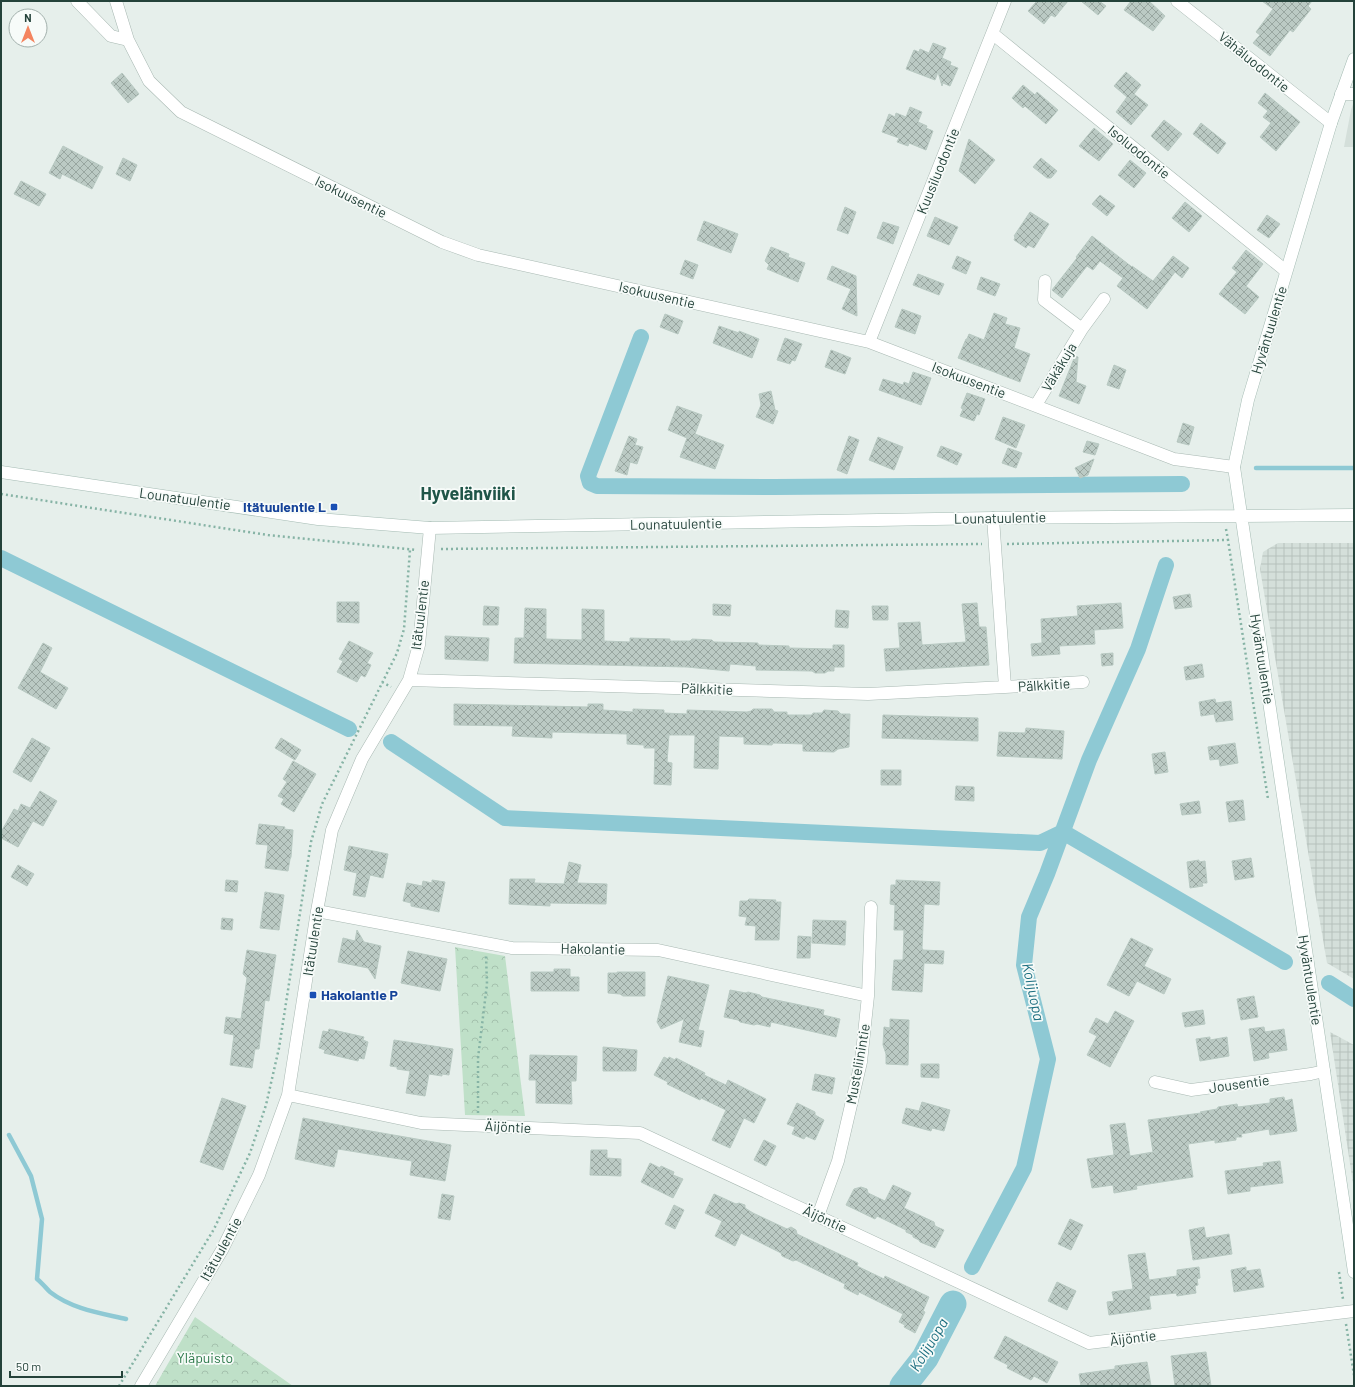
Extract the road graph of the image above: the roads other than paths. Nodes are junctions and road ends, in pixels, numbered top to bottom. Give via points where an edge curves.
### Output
1 (77, 1) edge
2 (116, 1) edge
3 (1005, 1) edge
4 (1177, 1) edge
5 (993, 34) junction
6 (128, 40) junction
7 (1354, 59) edge
8 (1341, 94) junction
9 (1354, 94) edge
10 (1331, 123) junction
11 (1286, 271) junction
12 (1045, 281) dead end
13 (1104, 298) dead end
14 (1082, 330) junction
15 (869, 342) junction
16 (1036, 405) junction
17 (1234, 467) junction
18 (1, 472) edge
19 (1354, 515) edge
20 (1240, 516) junction
21 (993, 518) junction
22 (430, 528) junction
23 (408, 680) junction
24 (1083, 682) dead end
25 (1005, 688) junction
26 (871, 907) dead end
27 (317, 911) junction
28 (868, 996) junction
29 (1324, 1071) junction
30 (1155, 1082) dead end
31 (288, 1095) junction
32 (818, 1216) junction
33 (1354, 1272) edge
34 (1349, 1311) edge
35 (141, 1386) edge

1 - 6 street via 111,36
2 - 6 street, Isokuusentie
3 - 5 street, Kuusiluodontie
4 - 10 street, Vähäluodontie
5 - 11 street, Isoluodontie
5 - 15 street, Kuusiluodontie
6 - 15 street, Isokuusentie via 149,81 181,112 442,242 478,255
7 - 8 street, Hyväntuulentie
8 - 9 street
8 - 10 street, Hyväntuulentie
10 - 11 street, Hyväntuulentie
11 - 17 street, Hyväntuulentie via 1248,400
12 - 14 street, Väkäkuja via 1044,300
13 - 14 street, Väkäkuja
14 - 16 street, Väkäkuja
15 - 16 street, Isokuusentie
16 - 17 street, Isokuusentie via 1174,459
17 - 20 street, Hyväntuulentie
18 - 22 street, Lounatuulentie via 318,519
19 - 20 street, Lounatuulentie
20 - 21 street, Lounatuulentie
20 - 29 street, Hyväntuulentie
21 - 22 street, Lounatuulentie
21 - 25 street, Pälkkitie
22 - 23 street, Itätuulentie via 419,645
23 - 25 street, Pälkkitie via 868,694
23 - 27 street, Itätuulentie via 362,758 332,830
24 - 25 street, Pälkkitie
26 - 28 street, Musteliinintie
27 - 28 street, Hakolantie via 512,948 658,950
27 - 31 street, Itätuulentie
28 - 32 street, Musteliinintie via 861,1062 838,1161
29 - 30 street, Jousentie via 1191,1090
29 - 33 street, Hyväntuulentie
31 - 32 street, Äijöntie via 421,1123 640,1133
31 - 35 street, Itätuulentie via 259,1175 222,1250
32 - 34 street, Äijöntie via 1089,1343

